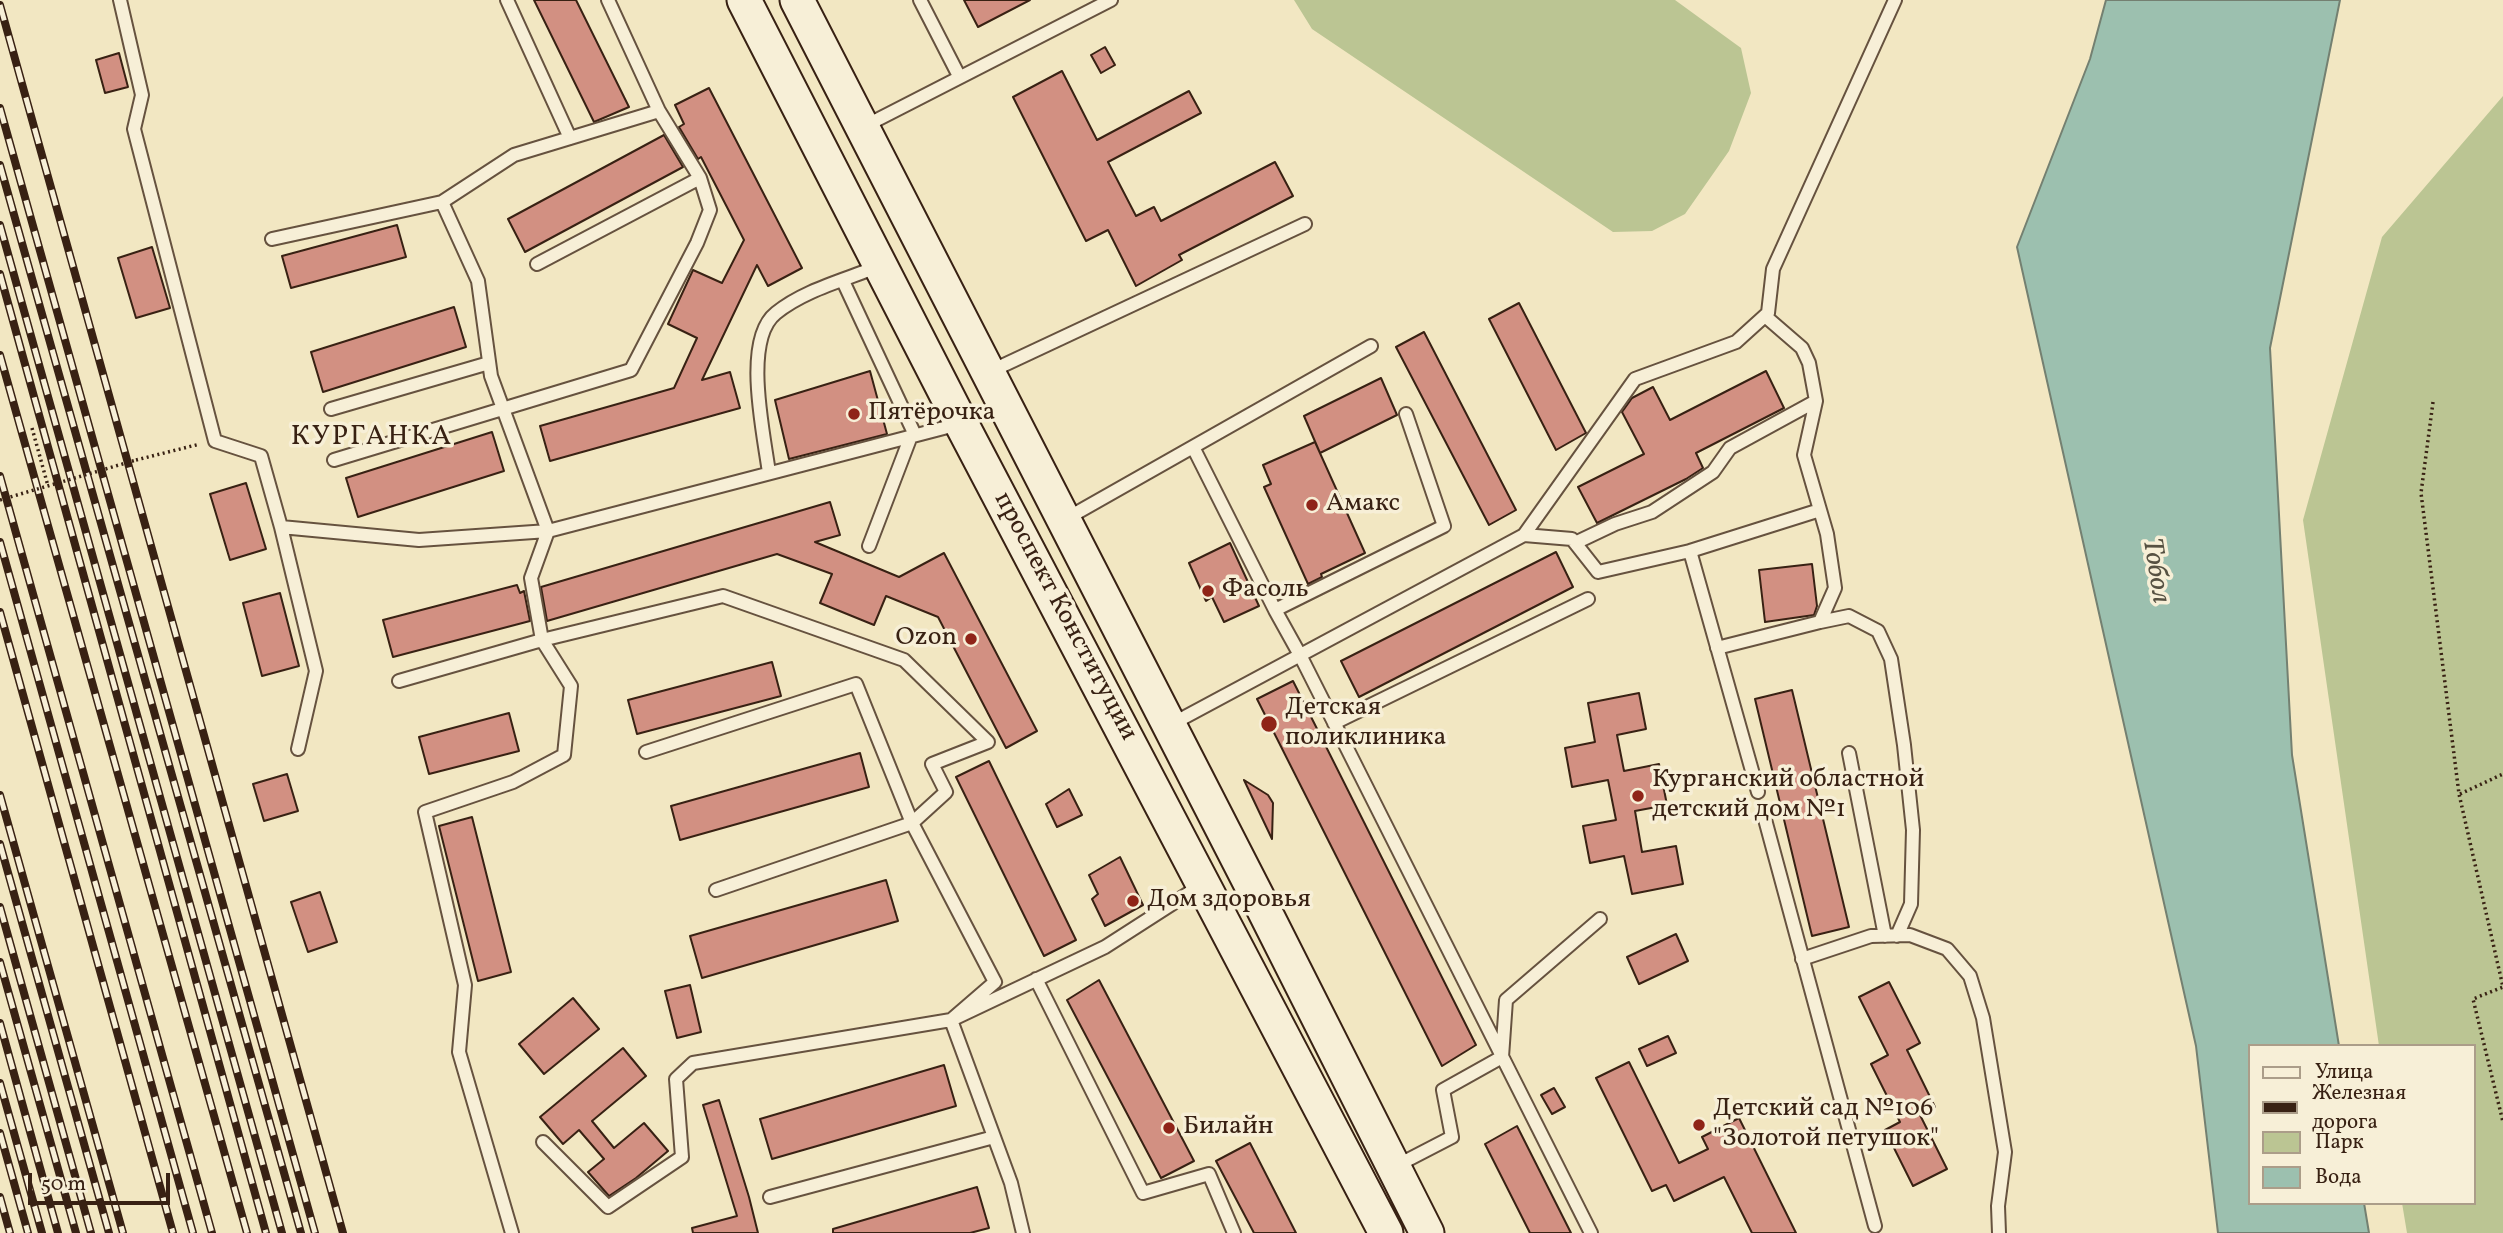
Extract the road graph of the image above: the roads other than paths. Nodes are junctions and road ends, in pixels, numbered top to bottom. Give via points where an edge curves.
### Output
1 (120, 0) edge
2 (507, 0) edge
3 (608, 0) edge
4 (744, 0) edge
5 (797, 0) edge
6 (920, 0) edge
7 (1111, 0) edge
8 (1895, 0) edge
9 (959, 76) junction
10 (659, 111) junction
11 (861, 128) junction
12 (570, 138) junction
13 (700, 178) junction
14 (442, 202) junction
15 (1305, 223) dead end
16 (272, 239) dead end
17 (537, 264) dead end
18 (880, 265) junction
19 (843, 281) junction
20 (1765, 316) junction
21 (1371, 346) dead end
22 (489, 363) junction
23 (989, 372) junction
24 (1816, 401) junction
25 (1003, 402) junction
26 (502, 408) junction
27 (331, 409) dead end
28 (1406, 414) dead end
29 (961, 424) junction
30 (913, 436) junction
31 (1193, 447) junction
32 (334, 460) dead end
33 (769, 473) junction
34 (1820, 510) junction
35 (1064, 520) junction
36 (281, 527) junction
37 (548, 531) junction
38 (1524, 536) junction
39 (1576, 543) junction
40 (869, 546) dead end
41 (1690, 551) junction
42 (1588, 599) dead end
43 (1275, 610) junction
44 (1821, 622) junction
45 (542, 640) junction
46 (1717, 648) junction
47 (1300, 655) junction
48 (398, 681) dead end
49 (1151, 691) junction
50 (1114, 711) junction
51 (1334, 723) junction
52 (1168, 725) junction
53 (298, 749) dead end
54 (646, 752) dead end
55 (1849, 753) dead end
56 (1758, 792) dead end
57 (1763, 812) dead end
58 (912, 822) junction
59 (1203, 883) junction
60 (716, 890) dead end
61 (1600, 919) dead end
62 (1891, 936) junction
63 (1802, 959) junction
64 (1036, 979) junction
65 (951, 1020) junction
66 (1502, 1057) junction
67 (995, 1137) junction
68 (543, 1142) dead end
69 (1393, 1168) junction
70 (1360, 1185) junction
71 (770, 1197) dead end
72 (1875, 1226) dead end
73 (512, 1233) edge
74 (1023, 1233) edge
75 (1234, 1233) edge
76 (1385, 1233) edge
77 (1427, 1233) edge
78 (1591, 1233) edge
79 (1999, 1233) edge

1 - 36 lane via 142,95 134,129 215,440 261,456
2 - 12 lane
3 - 10 lane
4 - 18 main road, проспект Конституции
5 - 11 main road, проспект Конституции
6 - 9 lane
7 - 9 lane
8 - 20 lane via 1773,269
9 - 11 lane
10 - 12 lane
10 - 13 lane
11 - 23 main road, проспект Конституции
12 - 14 lane via 514,155
13 - 17 lane
13 - 26 lane via 710,210 631,370
14 - 16 lane
14 - 22 lane via 478,281
15 - 23 lane
18 - 19 lane
18 - 29 main road, проспект Конституции
19 - 30 lane
19 - 33 lane via 774,314 759,337 757,377
20 - 24 lane via 1802,348 1810,363
20 - 38 lane via 1736,342 1635,379
21 - 31 lane
22 - 26 lane
22 - 27 lane
23 - 25 main road, проспект Конституции
24 - 34 lane via 1804,455
24 - 39 lane via 1730,448 1713,472 1653,512
25 - 29 main road
25 - 35 main road, проспект Конституции
26 - 32 lane
26 - 37 lane
28 - 43 lane via 1444,526
29 - 30 lane
29 - 50 main road, проспект Конституции
30 - 33 lane
30 - 40 lane
31 - 35 lane
31 - 43 lane
33 - 37 lane
34 - 41 lane
34 - 44 lane via 1835,588
35 - 49 main road, проспект Конституции
36 - 37 lane via 419,540
36 - 53 lane via 316,671
37 - 45 lane via 531,578
38 - 39 lane
38 - 47 lane
39 - 41 lane via 1598,572
41 - 46 lane
42 - 51 lane
43 - 47 lane
44 - 46 lane
44 - 62 lane via 1849,616 1878,631 1891,659 1913,830 1911,904
45 - 48 lane
45 - 58 lane via 723,596 904,660 988,742 932,764 946,792
45 - 73 lane via 571,686 564,755 513,782 425,812 466,985 459,1052
46 - 56 lane
47 - 51 lane
47 - 52 lane
49 - 50 main road
49 - 52 main road, проспект Конституции
50 - 59 main road, проспект Конституции
51 - 66 lane
52 - 69 main road, проспект Конституции
54 - 58 lane via 856,684
55 - 62 lane
57 - 63 lane
58 - 60 lane
58 - 65 lane via 995,982
59 - 64 lane via 1105,947
59 - 70 main road, проспект Конституции
61 - 66 lane via 1506,1000
62 - 63 lane via 1871,936
62 - 79 lane via 1910,935 1947,949 1970,976 1983,1018 2005,1152
63 - 72 lane
64 - 65 lane
64 - 75 lane via 1143,1193 1209,1174
65 - 67 lane
65 - 68 lane via 693,1063 676,1079 682,1157 608,1207
66 - 69 lane via 1443,1090 1452,1137
66 - 78 lane
67 - 71 lane
67 - 74 lane via 1012,1182
69 - 70 main road
69 - 77 main road, проспект Конституции
70 - 76 main road, проспект Конституции

